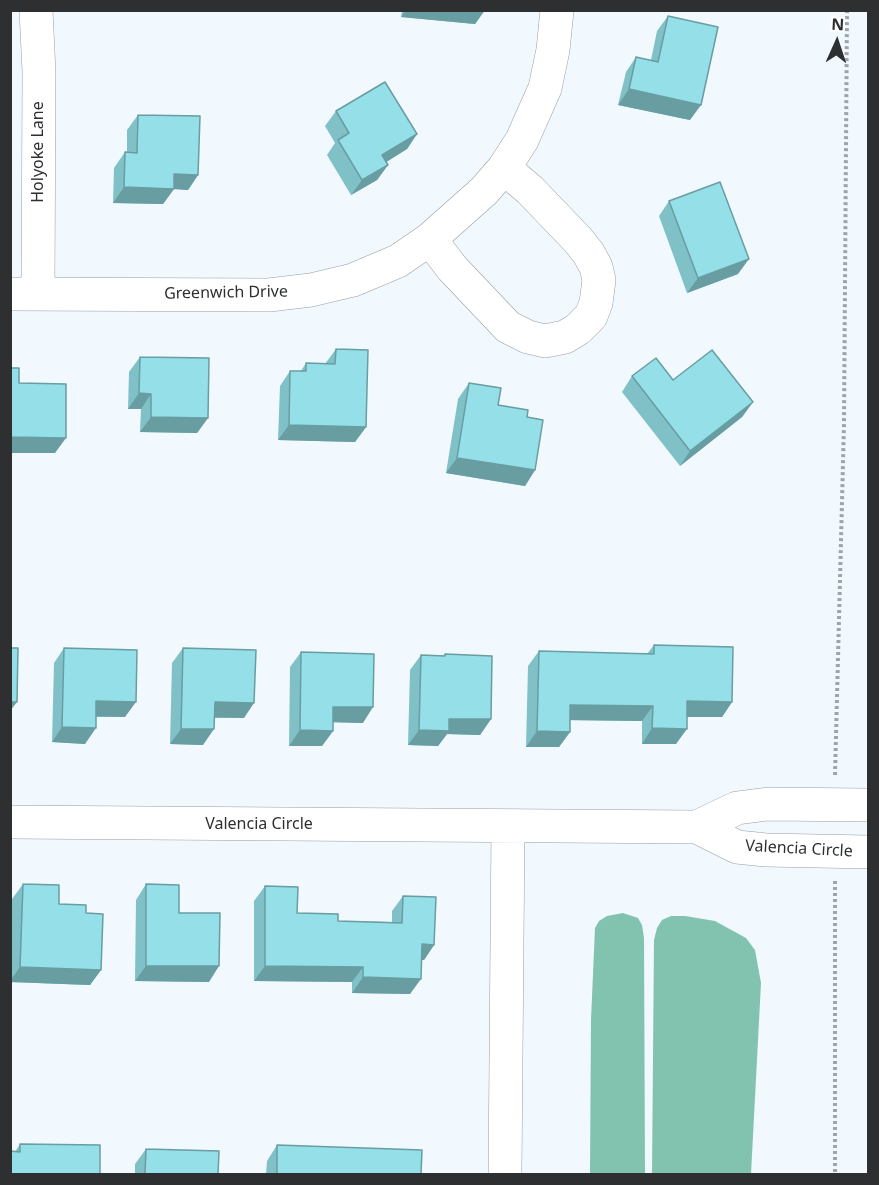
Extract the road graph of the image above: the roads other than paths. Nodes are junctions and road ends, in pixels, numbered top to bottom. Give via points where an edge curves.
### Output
1 (36, 10) edge
2 (557, 10) edge
3 (504, 168) junction
4 (430, 239) junction
5 (24, 294) edge
6 (868, 806) edge
7 (10, 822) edge
8 (508, 826) junction
9 (697, 827) junction
10 (868, 852) edge
11 (505, 1174) edge

1 - 5 street, Holyoke Lane via 39,72
2 - 3 street, Greenwich Drive via 545,88 522,140
3 - 4 street, Greenwich Drive
3 - 4 street via 578,240 596,267 596,303 591,316 578,329 565,337 545,341 508,327
4 - 5 street, Greenwich Drive via 398,261 353,280 311,290 269,295
6 - 9 street, Valencia Circle via 768,804 737,808
7 - 8 street, Valencia Circle
8 - 9 street, Valencia Circle
8 - 11 street
9 - 10 street, Valencia Circle via 737,847

